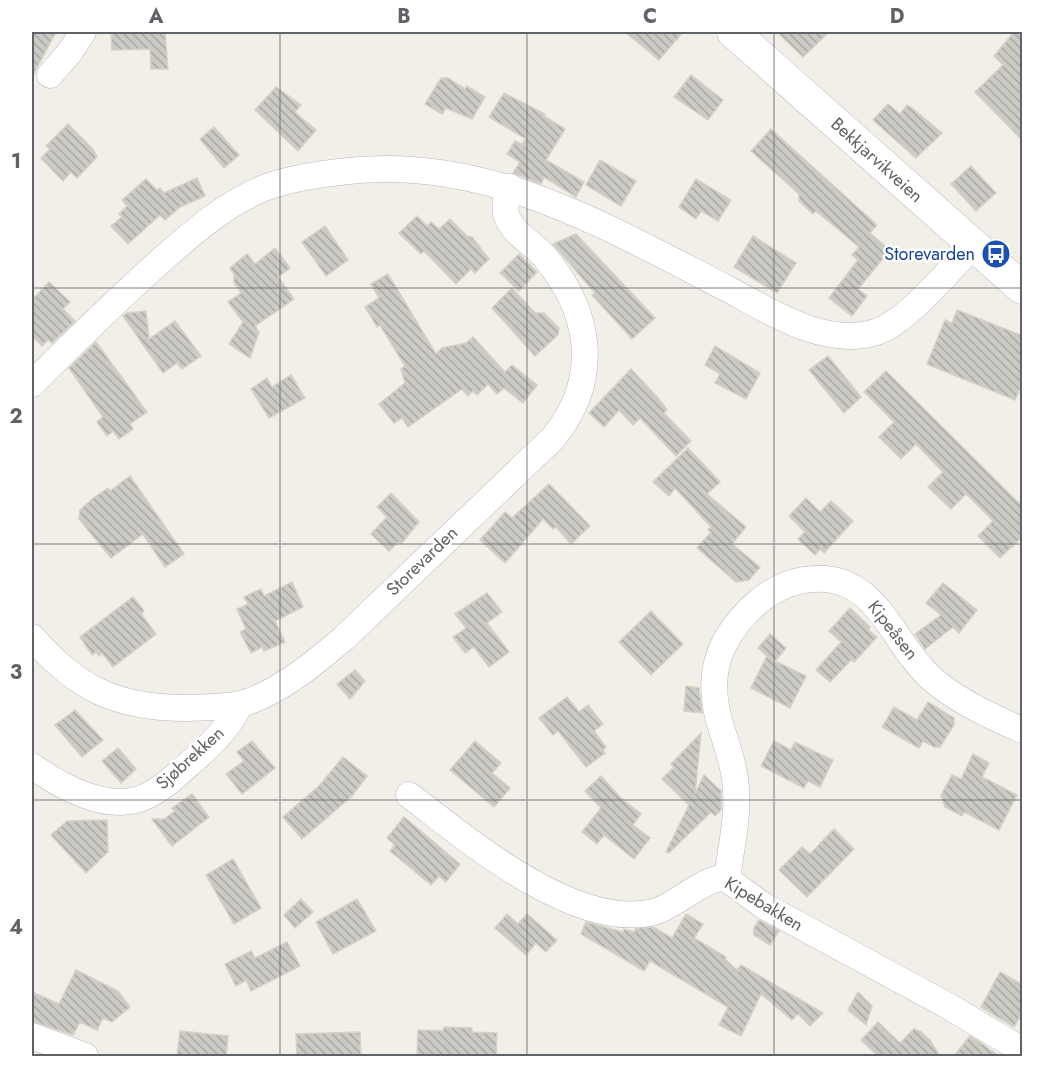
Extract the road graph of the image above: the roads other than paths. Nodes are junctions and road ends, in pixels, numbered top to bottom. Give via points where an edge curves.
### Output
1 (83, 32) edge
2 (733, 32) edge
3 (50, 75) dead end
4 (510, 187) junction
5 (973, 246) junction
6 (1023, 288) edge
7 (32, 384) edge
8 (32, 637) edge
9 (240, 704) junction
10 (1023, 730) edge
11 (32, 766) edge
12 (409, 795) dead end
13 (727, 879) junction
14 (32, 1036) edge
15 (1023, 1050) edge
16 (85, 1056) edge

1 - 3 street
2 - 5 street, Bekkjarvikveien
4 - 5 street via 593,222 785,319 831,334 867,335 891,325
4 - 7 street via 447,172 388,167 320,174 264,189 231,206 189,237
4 - 9 street, Storevarden via 506,199 509,220 558,273 579,313 585,363 572,411 553,438 344,638 285,682
5 - 6 street, Bekkjarvikveien
8 - 9 street, Storevarden via 72,677 116,700 173,708
9 - 11 street, Sjøbrekken via 226,727 202,753 143,798 127,802 107,800 57,782
10 - 13 street, Kipeåsen via 962,701 930,677 880,609 853,588 821,578 786,585 766,596 743,617 726,639 716,670 718,725 731,760 737,796
12 - 13 street, Kipebakken via 492,859 543,889 581,904 611,911 652,912 677,903 710,881
13 - 15 street, Kipebakken via 764,906
14 - 16 street

